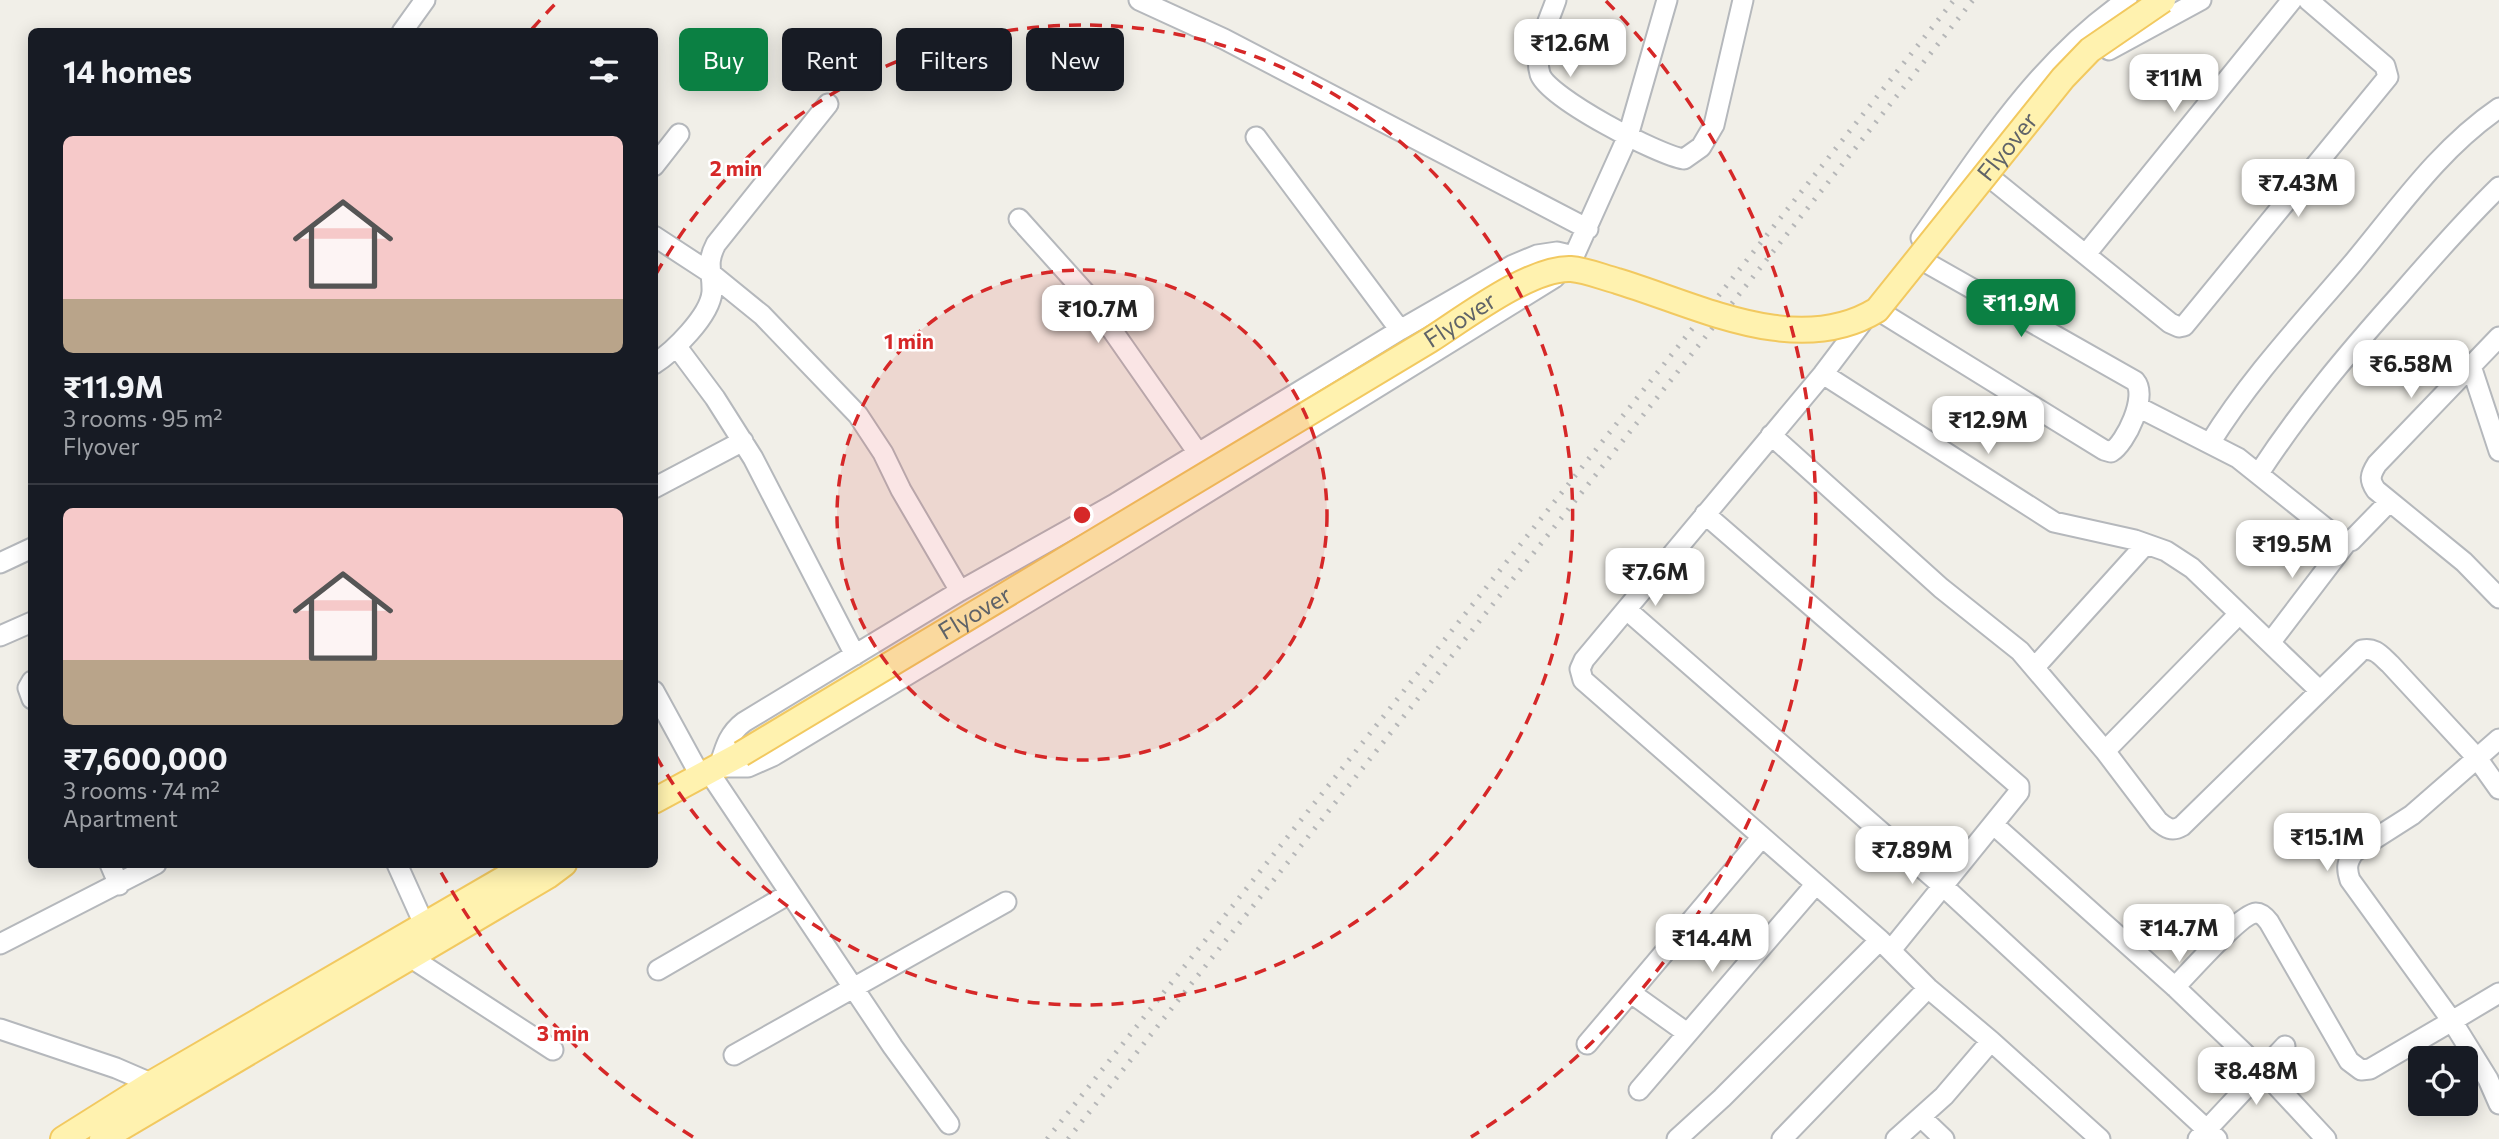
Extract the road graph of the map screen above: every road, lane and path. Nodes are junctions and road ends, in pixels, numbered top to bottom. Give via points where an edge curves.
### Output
1 (425, 0) edge
2 (1139, 0) edge
3 (1556, 0) edge
4 (1667, 0) edge
5 (1743, 0) edge
6 (2127, 0) edge
7 (2163, 0) edge
8 (2201, 0) edge
9 (2292, 0) edge
10 (2308, 0) edge
11 (1174, 7) edge
12 (405, 28) edge
13 (828, 104) dead end
14 (2499, 108) edge
15 (679, 134) dead end
16 (1628, 136) junction
17 (1256, 137) dead end
18 (658, 161) edge
19 (1992, 179) junction
20 (2499, 187) edge
21 (1019, 219) dead end
22 (1588, 229) junction
23 (658, 239) edge
24 (2086, 254) junction
25 (1574, 256) junction
26 (1927, 263) junction
27 (709, 272) junction
28 (1884, 314) junction
29 (1399, 330) junction
30 (2499, 337) edge
31 (1851, 340) junction
32 (677, 347) junction
33 (658, 361) edge
34 (2471, 366) junction
35 (1823, 374) junction
36 (2138, 407) junction
37 (1771, 435) junction
38 (743, 440) junction
39 (2210, 443) junction
40 (2499, 451) edge
41 (1198, 453) junction
42 (2259, 473) junction
43 (658, 486) edge
44 (2389, 502) junction
45 (1705, 514) junction
46 (2347, 542) junction
47 (2146, 544) junction
48 (28, 550) edge
49 (0, 564) edge
50 (960, 591) junction
51 (2499, 598) edge
52 (1627, 610) junction
53 (2239, 614) junction
54 (28, 624) edge
55 (0, 636) edge
56 (2270, 643) junction
57 (855, 655) junction
58 (2035, 667) junction
59 (2319, 690) junction
60 (658, 697) edge
61 (2499, 739) edge
62 (2105, 751) junction
63 (2477, 758) junction
64 (710, 772) junction
65 (2499, 789) edge
66 (658, 800) edge
67 (1994, 825) junction
68 (1762, 837) junction
69 (112, 868) edge
70 (149, 868) edge
71 (399, 868) edge
72 (522, 868) edge
73 (559, 868) edge
74 (1816, 884) junction
75 (119, 885) junction
76 (1944, 887) junction
77 (789, 894) junction
78 (1006, 902) dead end
79 (424, 924) junction
80 (0, 944) edge
81 (1886, 945) junction
82 (411, 957) junction
83 (658, 970) dead end
84 (2175, 987) junction
85 (1928, 988) junction
86 (854, 989) junction
87 (1631, 993) junction
88 (2499, 993) edge
89 (2452, 1021) junction
90 (1687, 1033) junction
91 (5, 1035) edge
92 (1991, 1041) junction
93 (1587, 1044) dead end
94 (2285, 1046) dead end
95 (553, 1050) dead end
96 (734, 1055) dead end
97 (2262, 1070) junction
98 (152, 1083) junction
99 (1639, 1090) dead end
100 (175, 1095) junction
101 (2499, 1104) edge
102 (1922, 1118) junction
103 (949, 1124) dead end
104 (2208, 1136) edge
105 (63, 1139) edge
106 (102, 1139) edge
107 (1677, 1139) edge
108 (1782, 1139) edge
109 (1896, 1139) edge
110 (1944, 1139) edge
111 (2101, 1139) edge
112 (2326, 1139) edge

1 - 12 street
2 - 11 street
3 - 16 street via 1541,46 1540,74 1556,94
4 - 16 street
5 - 16 street via 1714,125 1701,147 1684,159 1676,158
6 - 31 street via 2085,30 2001,124
7 - 64 main road, Flyover, bridge via 2090,50 2063,78 1877,310 1862,319 1813,330 1762,326 1569,269 1521,282
8 - 19 street via 2103,54 2065,90
9 - 24 street
10 - 24 street via 2385,66 2388,77 2187,323 2181,327 2170,323
11 - 22 street
13 - 27 street via 716,244
14 - 39 street via 2440,159 2273,355
15 - 18 street
16 - 22 street
17 - 29 street
19 - 24 street
19 - 26 street
20 - 42 street via 2328,375
21 - 41 street via 1089,297
22 - 25 street
23 - 27 street
25 - 29 street via 1547,253 1513,265
25 - 64 street via 1540,288 773,756 748,767
26 - 28 street
26 - 36 street via 2135,381 2140,389
27 - 32 street via 710,300
27 - 50 street via 762,315 858,415
28 - 31 street
28 - 36 street via 2108,451 2118,447
29 - 41 street
30 - 34 street
31 - 35 street
32 - 33 street
32 - 38 street
34 - 40 street
34 - 44 street via 2373,471 2371,482
35 - 37 street
35 - 47 street via 2054,522
36 - 39 street
37 - 45 street
37 - 58 street
38 - 43 street
38 - 57 street
39 - 42 street
41 - 50 street
42 - 46 street
44 - 46 street
44 - 51 street via 2464,562
45 - 52 street
45 - 67 street via 2018,783 2019,792
46 - 56 street
47 - 53 street via 2192,568
47 - 58 street
48 - 49 street
50 - 57 street
52 - 68 street via 1584,660 1580,669 1583,680
52 - 76 street
53 - 56 street
53 - 62 street
54 - 55 street
56 - 59 street
57 - 64 street via 733,731
58 - 62 street
59 - 62 street via 2177,829 2158,821
59 - 63 street via 2362,650 2377,652
60 - 64 street
61 - 63 street
63 - 65 street
63 - 89 street via 2412,815 2354,852 2347,871
64 - 66 main road, Flyover
64 - 77 street
67 - 76 street
67 - 84 street
68 - 74 street
68 - 87 street
69 - 75 street
70 - 75 street
71 - 79 street
72 - 79 main road
73 - 82 main road
74 - 81 street
74 - 90 street
75 - 80 street
76 - 81 street
76 - 104 street
77 - 83 street
77 - 86 street
78 - 86 street
79 - 98 main road
81 - 85 street
81 - 107 street
82 - 95 street
82 - 100 main road
84 - 89 street via 2227,933 2256,914 2269,922 2348,1061 2356,1067 2371,1069
84 - 97 street
85 - 92 street
85 - 108 street
86 - 96 street
86 - 103 street
87 - 90 street
87 - 93 street
88 - 89 street
89 - 101 street
90 - 99 street
91 - 98 street
92 - 102 street
92 - 111 street
94 - 97 street
97 - 104 street
97 - 112 street
98 - 100 street
98 - 105 main road
100 - 106 main road
102 - 109 street
102 - 110 street

